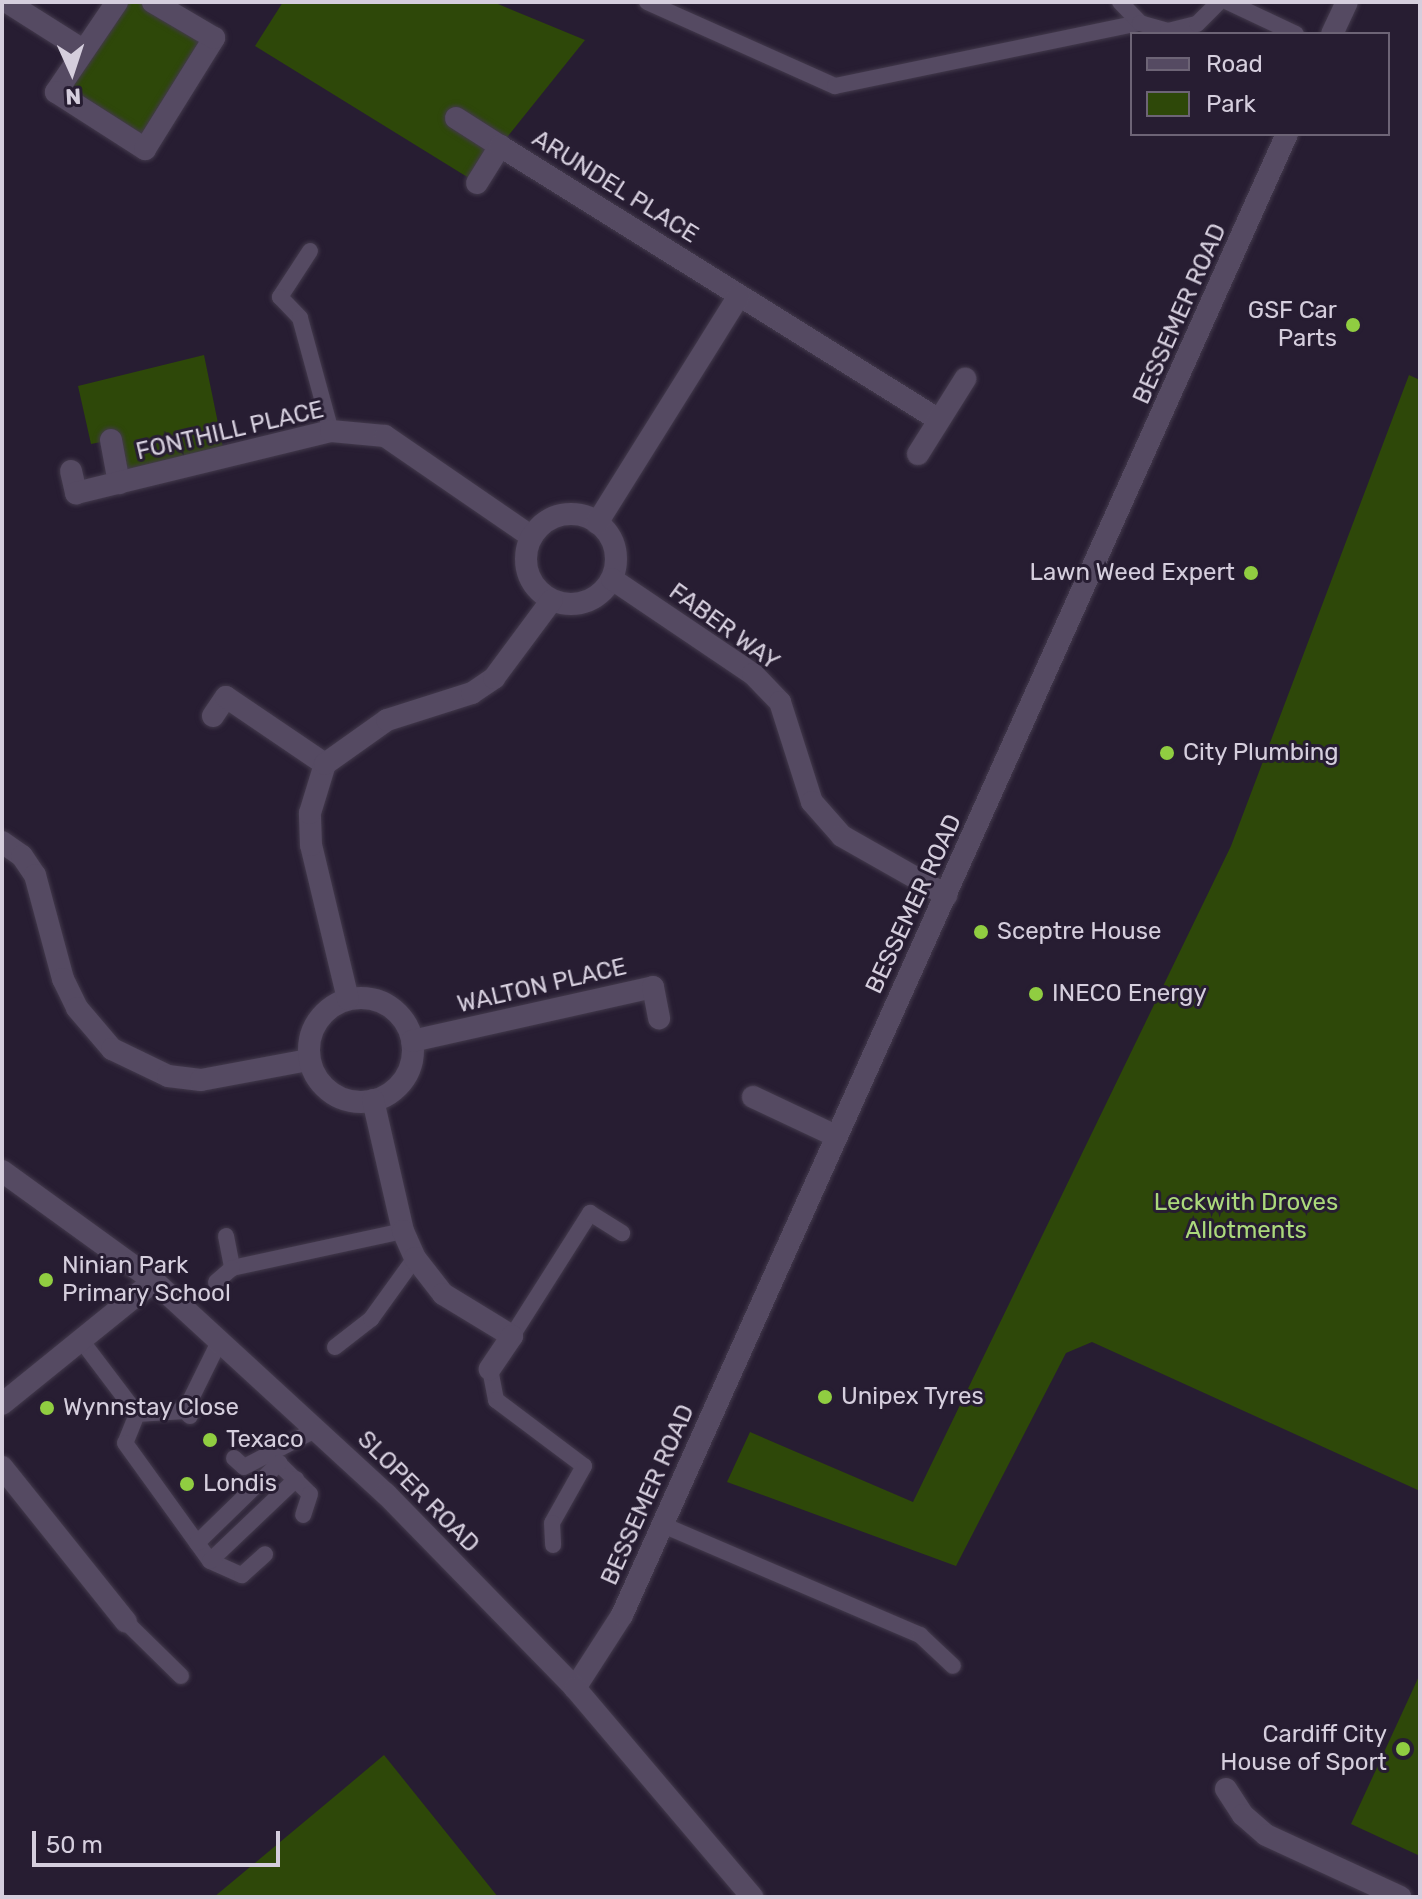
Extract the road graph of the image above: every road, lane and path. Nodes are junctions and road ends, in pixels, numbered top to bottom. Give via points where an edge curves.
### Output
1 (7, 2) edge
2 (117, 2) edge
3 (153, 2) edge
4 (647, 2) edge
5 (1120, 2) edge
6 (1219, 2) edge
7 (1228, 2) edge
8 (1347, 2) edge
9 (1140, 23) junction
10 (1172, 32) edge
11 (1292, 32) edge
12 (1333, 32) edge
13 (83, 50) junction
14 (456, 118) dead end
15 (1286, 136) edge
16 (500, 146) junction
17 (477, 183) dead end
18 (310, 251) dead end
19 (739, 296) junction
20 (965, 379) dead end
21 (939, 420) junction
22 (331, 431) junction
23 (111, 440) dead end
24 (918, 454) dead end
25 (71, 471) dead end
26 (119, 483) junction
27 (597, 523) junction
28 (532, 537) junction
29 (612, 579) junction
30 (552, 600) junction
31 (213, 716) dead end
32 (325, 764) junction
33 (2, 842) edge
34 (946, 895) junction
35 (348, 999) junction
36 (659, 1018) dead end
37 (412, 1041) junction
38 (308, 1060) junction
39 (753, 1097) dead end
40 (373, 1100) junction
41 (836, 1136) junction
42 (2, 1171) edge
43 (403, 1231) junction
44 (622, 1233) dead end
45 (226, 1236) dead end
46 (415, 1258) junction
47 (232, 1268) junction
48 (154, 1281) junction
49 (216, 1282) dead end
50 (512, 1336) junction
51 (81, 1340) junction
52 (220, 1340) junction
53 (335, 1347) dead end
54 (490, 1369) joint
55 (2, 1404) edge
56 (137, 1414) junction
57 (317, 1429) junction
58 (234, 1458) dead end
59 (274, 1458) junction
60 (2, 1467) edge
61 (296, 1479) junction
62 (303, 1515) dead end
63 (663, 1525) junction
64 (197, 1543) junction
65 (553, 1545) dead end
66 (265, 1554) dead end
67 (210, 1561) junction
68 (126, 1622) joint
69 (953, 1666) dead end
70 (181, 1676) dead end
71 (575, 1688) junction
72 (1226, 1789) dead end
73 (752, 1897) edge
74 (1400, 1897) edge

1 - 13 street
2 - 13 street
3 - 13 street via 214,38 145,149 56,92
4 - 9 lane via 835,86
5 - 9 lane
6 - 10 lane via 1197,24
7 - 11 lane
8 - 12 street
9 - 10 lane
14 - 16 street
15 - 34 street, BESSEMER ROAD
16 - 17 street, ARUNDEL PLACE
16 - 19 street, ARUNDEL PLACE
18 - 22 lane via 280,297 300,318
19 - 21 street, ARUNDEL PLACE
19 - 27 street
20 - 21 street
21 - 24 street
22 - 26 street, FONTHILL PLACE
22 - 28 street, FONTHILL PLACE via 385,436
23 - 26 street
25 - 26 street, FONTHILL PLACE via 76,493
27 - 28 street via 572,514 556,517
27 - 29 street via 615,548
28 - 30 street via 530,577
29 - 30 street via 590,600
29 - 34 street, FABER WAY via 753,674 780,702 812,802 842,836
30 - 32 street via 494,678 472,693 387,720
31 - 32 street via 226,697
32 - 35 street via 315,786 311,845
33 - 38 street via 22,856 35,875 63,979 77,1008 112,1049 168,1076 201,1080
34 - 41 street, BESSEMER ROAD
35 - 37 street via 384,1003 398,1013
35 - 38 street via 316,1022
36 - 37 street, WALTON PLACE via 653,987
37 - 40 street via 406,1077
38 - 40 street via 330,1092
39 - 41 street
40 - 43 street
41 - 63 street, BESSEMER ROAD
42 - 48 street, SLOPER ROAD
43 - 46 street
43 - 47 lane
44 - 50 lane via 590,1213
45 - 47 lane
46 - 50 street via 443,1294
46 - 53 lane via 371,1319
47 - 49 lane
48 - 51 street
48 - 52 street, SLOPER ROAD
50 - 54 street
51 - 55 street
51 - 56 lane
52 - 56 lane via 187,1414
52 - 57 street, SLOPER ROAD
54 - 65 lane via 496,1400 584,1466 552,1523
56 - 64 lane via 125,1443
57 - 59 lane
57 - 71 street, SLOPER ROAD
58 - 59 lane via 244,1467
59 - 61 lane
59 - 64 lane
60 - 68 street
61 - 62 lane via 310,1494
61 - 67 lane
63 - 69 lane via 920,1635
63 - 71 street, BESSEMER ROAD via 615,1630
64 - 67 lane
66 - 67 lane via 242,1575
68 - 70 lane
71 - 73 street, SLOPER ROAD
72 - 74 street via 1243,1815 1266,1835

